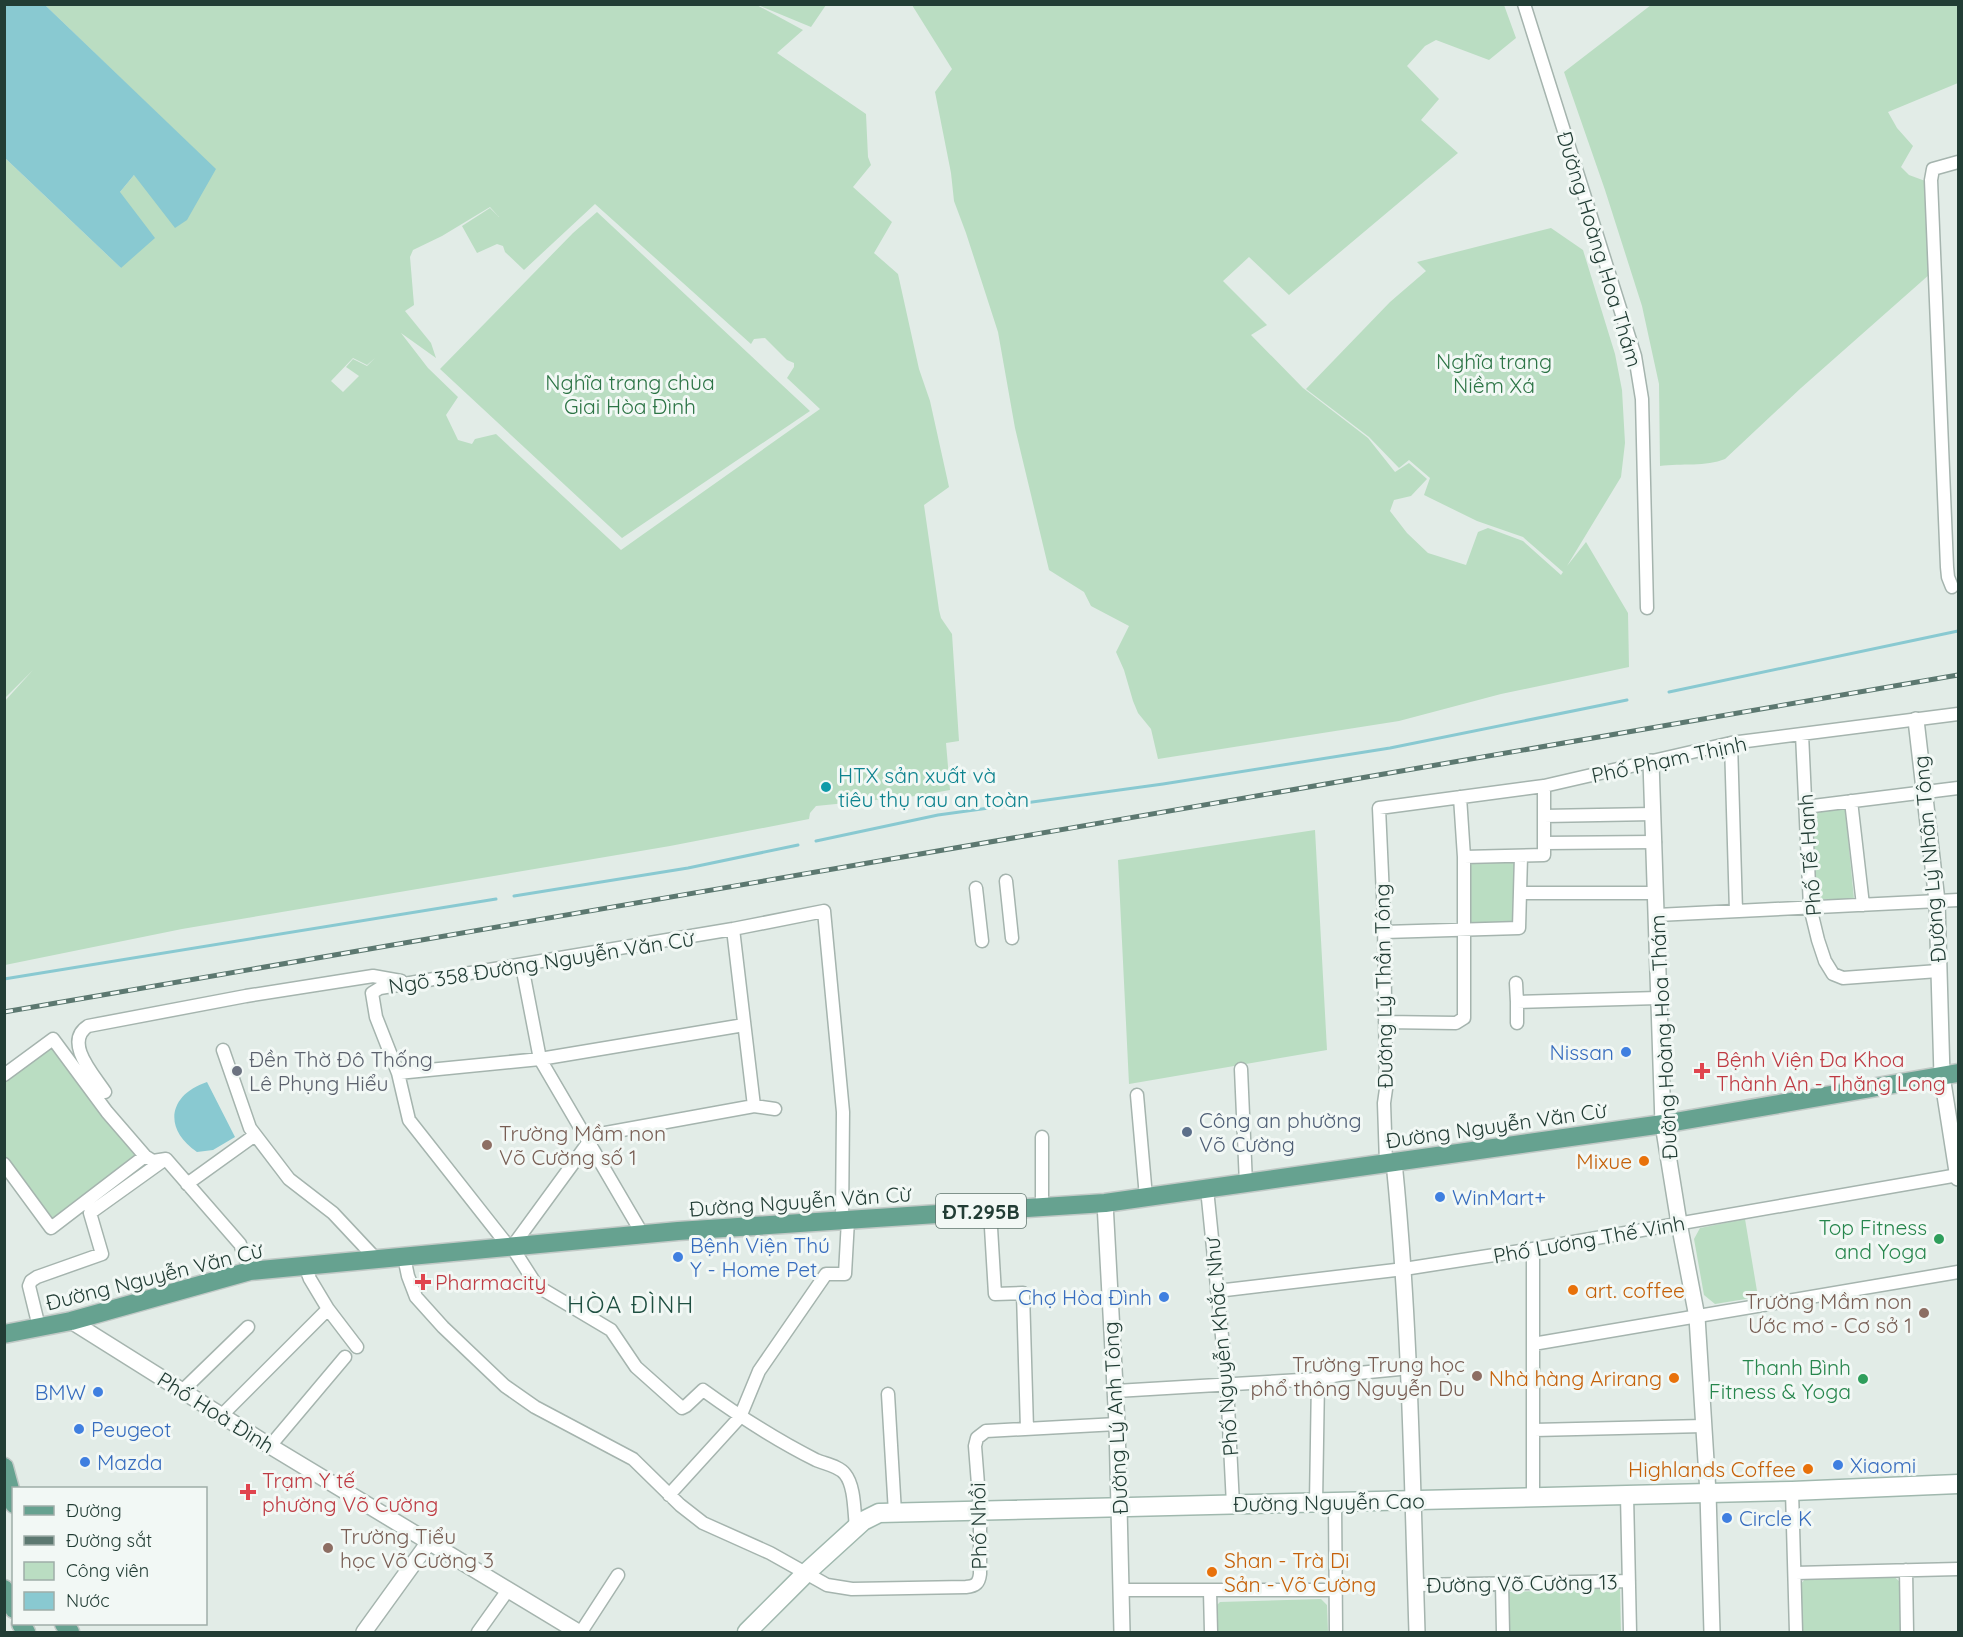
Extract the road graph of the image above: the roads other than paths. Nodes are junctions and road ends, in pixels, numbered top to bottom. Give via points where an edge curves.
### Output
1 (1524, 4) edge
2 (1959, 162) edge
3 (1952, 587) dead end
4 (1647, 608) dead end
5 (1959, 714) edge
6 (1916, 720) junction
7 (1802, 734) junction
8 (1731, 743) junction
9 (1651, 762) junction
10 (1544, 786) junction
11 (1959, 788) edge
12 (1924, 792) junction
13 (1460, 797) junction
14 (1851, 801) junction
15 (1805, 807) junction
16 (1379, 808) joint
17 (1653, 814) junction
18 (1544, 816) junction
19 (1655, 842) junction
20 (1544, 843) junction
21 (1521, 856) junction
22 (1464, 857) junction
23 (1006, 881) dead end
24 (976, 888) dead end
25 (1521, 892) junction
26 (1656, 893) junction
27 (1959, 900) edge
28 (1937, 901) junction
29 (1863, 904) junction
30 (1810, 907) junction
31 (1736, 911) junction
32 (1657, 915) junction
33 (733, 929) junction
34 (1465, 931) junction
35 (1384, 932) junction
36 (1012, 938) dead end
37 (982, 941) dead end
38 (522, 966) junction
39 (1938, 971) junction
40 (412, 982) junction
41 (1516, 983) dead end
42 (1658, 998) junction
43 (1516, 1002) junction
44 (1385, 1022) junction
45 (1517, 1023) dead end
46 (744, 1025) junction
47 (223, 1050) dead end
48 (540, 1059) junction
49 (1241, 1069) dead end
50 (398, 1072) junction
51 (1950, 1074) edge
52 (4, 1075) edge
53 (105, 1092) dead end
54 (1137, 1095) dead end
55 (754, 1106) junction
56 (775, 1109) dead end
57 (1663, 1124) junction
58 (255, 1135) junction
59 (1042, 1137) dead end
60 (588, 1143) junction
61 (145, 1156) junction
62 (166, 1159) junction
63 (1390, 1163) junction
64 (4, 1164) edge
65 (1958, 1176) edge
66 (187, 1184) junction
67 (1246, 1184) junction
68 (1207, 1189) junction
69 (1146, 1197) junction
70 (1105, 1203) junction
71 (1042, 1208) junction
72 (990, 1211) junction
73 (845, 1220) junction
74 (1679, 1223) junction
75 (643, 1235) junction
76 (511, 1247) junction
77 (1533, 1249) junction
78 (404, 1257) junction
79 (377, 1260) junction
80 (305, 1266) junction
81 (1404, 1269) junction
82 (250, 1271) junction
83 (1959, 1272) edge
84 (1217, 1291) junction
85 (328, 1309) junction
86 (1697, 1317) junction
87 (71, 1321) junction
88 (39, 1327) junction
89 (248, 1327) dead end
90 (4, 1334) edge
91 (1533, 1344) junction
92 (357, 1347) dead end
93 (345, 1357) dead end
94 (1410, 1368) junction
95 (1318, 1379) junction
96 (1227, 1385) junction
97 (182, 1391) junction
98 (1116, 1391) junction
99 (888, 1394) dead end
100 (221, 1416) junction
101 (740, 1417) junction
102 (1117, 1424) junction
103 (1704, 1426) junction
104 (1027, 1429) junction
105 (1533, 1430) junction
106 (270, 1446) junction
107 (4, 1467) edge
108 (1959, 1484) edge
109 (1792, 1491) junction
110 (1708, 1493) junction
111 (669, 1495) junction
112 (1627, 1495) junction
113 (12, 1497) edge
114 (1533, 1497) junction
115 (1413, 1500) junction
116 (1326, 1503) junction
117 (1233, 1505) junction
118 (1120, 1507) junction
119 (980, 1510) junction
120 (895, 1513) junction
121 (856, 1527) junction
122 (429, 1542) junction
123 (1959, 1569) edge
124 (1906, 1570) junction
125 (807, 1572) junction
126 (1795, 1573) junction
127 (618, 1575) dead end
128 (1629, 1581) junction
129 (1502, 1584) junction
130 (1416, 1585) junction
131 (4, 1589) edge
132 (508, 1590) junction
133 (1121, 1590) junction
134 (1335, 1590) junction
135 (1210, 1591) junction
136 (12, 1605) edge
137 (364, 1632) edge
138 (478, 1632) edge
139 (580, 1632) edge
140 (747, 1632) edge
141 (1122, 1632) edge
142 (1211, 1632) edge
143 (1336, 1632) edge
144 (1417, 1632) edge
145 (1503, 1632) edge
146 (1630, 1632) edge
147 (1712, 1632) edge
148 (1796, 1632) edge
149 (1907, 1632) edge

1 - 4 street, Đường Hoàng Hoa Thám via 1635,356 1642,399
2 - 3 street via 1933,169 1931,180 1947,567
5 - 6 street, Phố Phạm Thịnh
6 - 7 street, Phố Phạm Thịnh
6 - 12 street, Đường Lý Nhân Tông
7 - 8 street, Phố Phạm Thịnh
7 - 15 street, Phố Tế Hanh
8 - 9 street, Phố Phạm Thịnh
8 - 31 street
9 - 10 street, Phố Phạm Thịnh
9 - 17 street, Đường Hoàng Hoa Thám
10 - 13 street, Phố Phạm Thịnh
10 - 18 street
11 - 12 street
12 - 14 street
12 - 28 street, Đường Lý Nhân Tông
13 - 16 street, Phố Phạm Thịnh
13 - 22 street
14 - 15 street
14 - 29 street
15 - 30 street, Phố Tế Hanh
16 - 35 street, Đường Lý Thần Tông
17 - 18 street
17 - 19 street, Đường Hoàng Hoa Thám
18 - 20 street
19 - 20 street
19 - 26 street, Đường Hoàng Hoa Thám
20 - 21 street via 1544,855
21 - 22 street
21 - 25 street
22 - 34 street
23 - 36 street
24 - 37 street
25 - 26 street
25 - 34 street via 1519,928
26 - 32 street, Đường Hoàng Hoa Thám
27 - 28 street
28 - 29 street
28 - 39 street, Đường Lý Nhân Tông
29 - 30 street
30 - 31 street
30 - 39 street, Phố Tế Hanh via 1822,954 1836,976
31 - 32 street
32 - 42 street, Đường Hoàng Hoa Thám
33 - 38 street, Ngõ 358 Đường Nguyễn Văn Cừ
33 - 46 street
33 - 73 street, Ngõ 358 Đường Nguyễn Văn Cừ via 824,910 843,1112
34 - 35 street
34 - 44 street via 1465,1014 1461,1022
35 - 44 street, Đường Lý Thần Tông
38 - 40 street, Ngõ 358 Đường Nguyễn Văn Cừ
38 - 48 street
39 - 51 street, Đường Lý Nhân Tông
40 - 50 street, Ngõ 358 Đường Nguyễn Văn Cừ via 380,988 371,995
40 - 53 street via 373,976 88,1026 79,1035 83,1059
41 - 43 street
42 - 43 street
42 - 57 street, Đường Hoàng Hoa Thám
43 - 45 street
44 - 63 street, Đường Lý Thần Tông via 1384,1102
46 - 48 street
46 - 55 street
47 - 58 street
48 - 50 street
48 - 60 street
49 - 67 street
50 - 76 street, Ngõ 358 Đường Nguyễn Văn Cừ via 409,1120
51 - 57 main road, Đường Nguyễn Văn Cừ / ĐT.295B
51 - 65 street, Đường Lý Nhân Tông
52 - 61 street via 53,1039
54 - 69 street
55 - 56 street
55 - 60 street via 600,1134
57 - 63 main road, Đường Nguyễn Văn Cừ / ĐT.295B
57 - 74 street, Đường Hoàng Hoa Thám
58 - 66 street
58 - 79 street via 289,1179 333,1213
59 - 71 street
60 - 75 street
60 - 76 street
61 - 62 street via 153,1161
61 - 64 street via 51,1228
62 - 66 street
62 - 88 street via 90,1213 102,1254 31,1281
63 - 67 main road, Đường Nguyễn Văn Cừ / ĐT.295B
63 - 81 street, Đường Lý Thần Tông
65 - 74 street, Phố Lương Thế Vinh
66 - 82 street via 240,1244
67 - 68 main road, Đường Nguyễn Văn Cừ / ĐT.295B
68 - 69 main road, Đường Nguyễn Văn Cừ / ĐT.295B
68 - 84 street, Phố Nguyễn Khắc Như
69 - 70 main road, Đường Nguyễn Văn Cừ / ĐT.295B
70 - 71 main road, Đường Nguyễn Văn Cừ / ĐT.295B
70 - 98 street, Đường Lý Anh Tông
71 - 72 main road, Đường Nguyễn Văn Cừ / ĐT.295B
72 - 73 main road, Đường Nguyễn Văn Cừ / ĐT.295B
72 - 104 street via 995,1294 1023,1293
73 - 75 main road, Đường Nguyễn Văn Cừ / ĐT.295B
73 - 101 street via 845,1274 826,1274 759,1371
74 - 77 street, Phố Lương Thế Vinh
74 - 86 street, Đường Hoàng Hoa Thám
75 - 76 main road, Đường Nguyễn Văn Cừ / ĐT.295B
76 - 78 main road, Đường Nguyễn Văn Cừ / ĐT.295B
76 - 101 street, Ngõ 358 Đường Nguyễn Văn Cừ via 537,1286 611,1330 636,1367 682,1408 703,1390
77 - 81 street, Phố Lương Thế Vinh
77 - 91 street
78 - 79 main road, Đường Nguyễn Văn Cừ / ĐT.295B
78 - 111 street via 416,1297 505,1386 535,1407 627,1456
79 - 80 main road, Đường Nguyễn Văn Cừ / ĐT.295B
80 - 82 main road, Đường Nguyễn Văn Cừ / ĐT.295B
80 - 85 street
81 - 84 street, Phố Lương Thế Vinh
81 - 94 street, Đường Lý Thần Tông
82 - 87 main road, Đường Nguyễn Văn Cừ / ĐT.295B
83 - 86 street
84 - 96 street, Phố Nguyễn Khắc Như
85 - 92 street
85 - 100 street
86 - 91 street
86 - 103 street, Đường Hoàng Hoa Thám
87 - 88 main road, Đường Nguyễn Văn Cừ / ĐT.295B
87 - 97 street, Phố Hoà Đình
88 - 90 main road, Đường Nguyễn Văn Cừ / ĐT.295B
89 - 97 street
91 - 105 street
93 - 106 street
94 - 95 street
94 - 115 street, Đường Lý Thần Tông
95 - 96 street
95 - 116 street
96 - 98 street
96 - 117 street, Phố Nguyễn Khắc Như
97 - 100 street, Phố Hoà Đình
98 - 102 street, Đường Lý Anh Tông
99 - 120 street
100 - 106 street, Phố Hoà Đình
101 - 111 street
101 - 121 street via 781,1442 842,1470 852,1493
102 - 104 street, Phố Nhồi
102 - 118 street, Đường Lý Anh Tông
103 - 105 street
103 - 110 street, Đường Hoàng Hoa Thám
104 - 119 street, Phố Nhồi via 986,1431 977,1438
105 - 114 street
106 - 122 street, Phố Hoà Đình
107 - 113 main road
108 - 109 main road, Đường Nguyễn Cao
109 - 110 main road, Đường Nguyễn Cao
109 - 126 street
110 - 112 main road, Đường Nguyễn Cao
110 - 147 street, Đường Hoàng Hoa Thám
111 - 125 street via 703,1523
112 - 114 main road, Đường Nguyễn Cao
112 - 128 street
114 - 115 main road, Đường Nguyễn Cao
115 - 116 main road, Đường Nguyễn Cao
115 - 130 street, Đường Lý Thần Tông
116 - 117 main road, Đường Nguyễn Cao
116 - 134 street
117 - 118 main road, Đường Nguyễn Cao
118 - 119 main road, Đường Nguyễn Cao
118 - 133 street, Đường Lý Anh Tông
119 - 120 main road, Đường Nguyễn Cao
119 - 125 street, Phố Nhồi via 980,1574 979,1581 971,1587 852,1588 827,1584
120 - 121 main road, Đường Nguyễn Cao via 879,1513
121 - 125 main road, Đường Nguyễn Cao
122 - 132 street, Phố Hoà Đình
122 - 137 street
123 - 124 street
124 - 126 street
124 - 149 street
125 - 140 main road, Đường Nguyễn Cao
126 - 148 street
127 - 139 street
128 - 129 street, Đường Võ Cường 13
128 - 146 street
129 - 130 street, Đường Võ Cường 13
129 - 145 street
130 - 144 street, Đường Lý Thần Tông
131 - 136 main road
132 - 138 street
132 - 139 street, Phố Hoà Đình
133 - 135 street
133 - 141 street, Đường Lý Anh Tông
134 - 135 street
134 - 143 street
135 - 142 street

